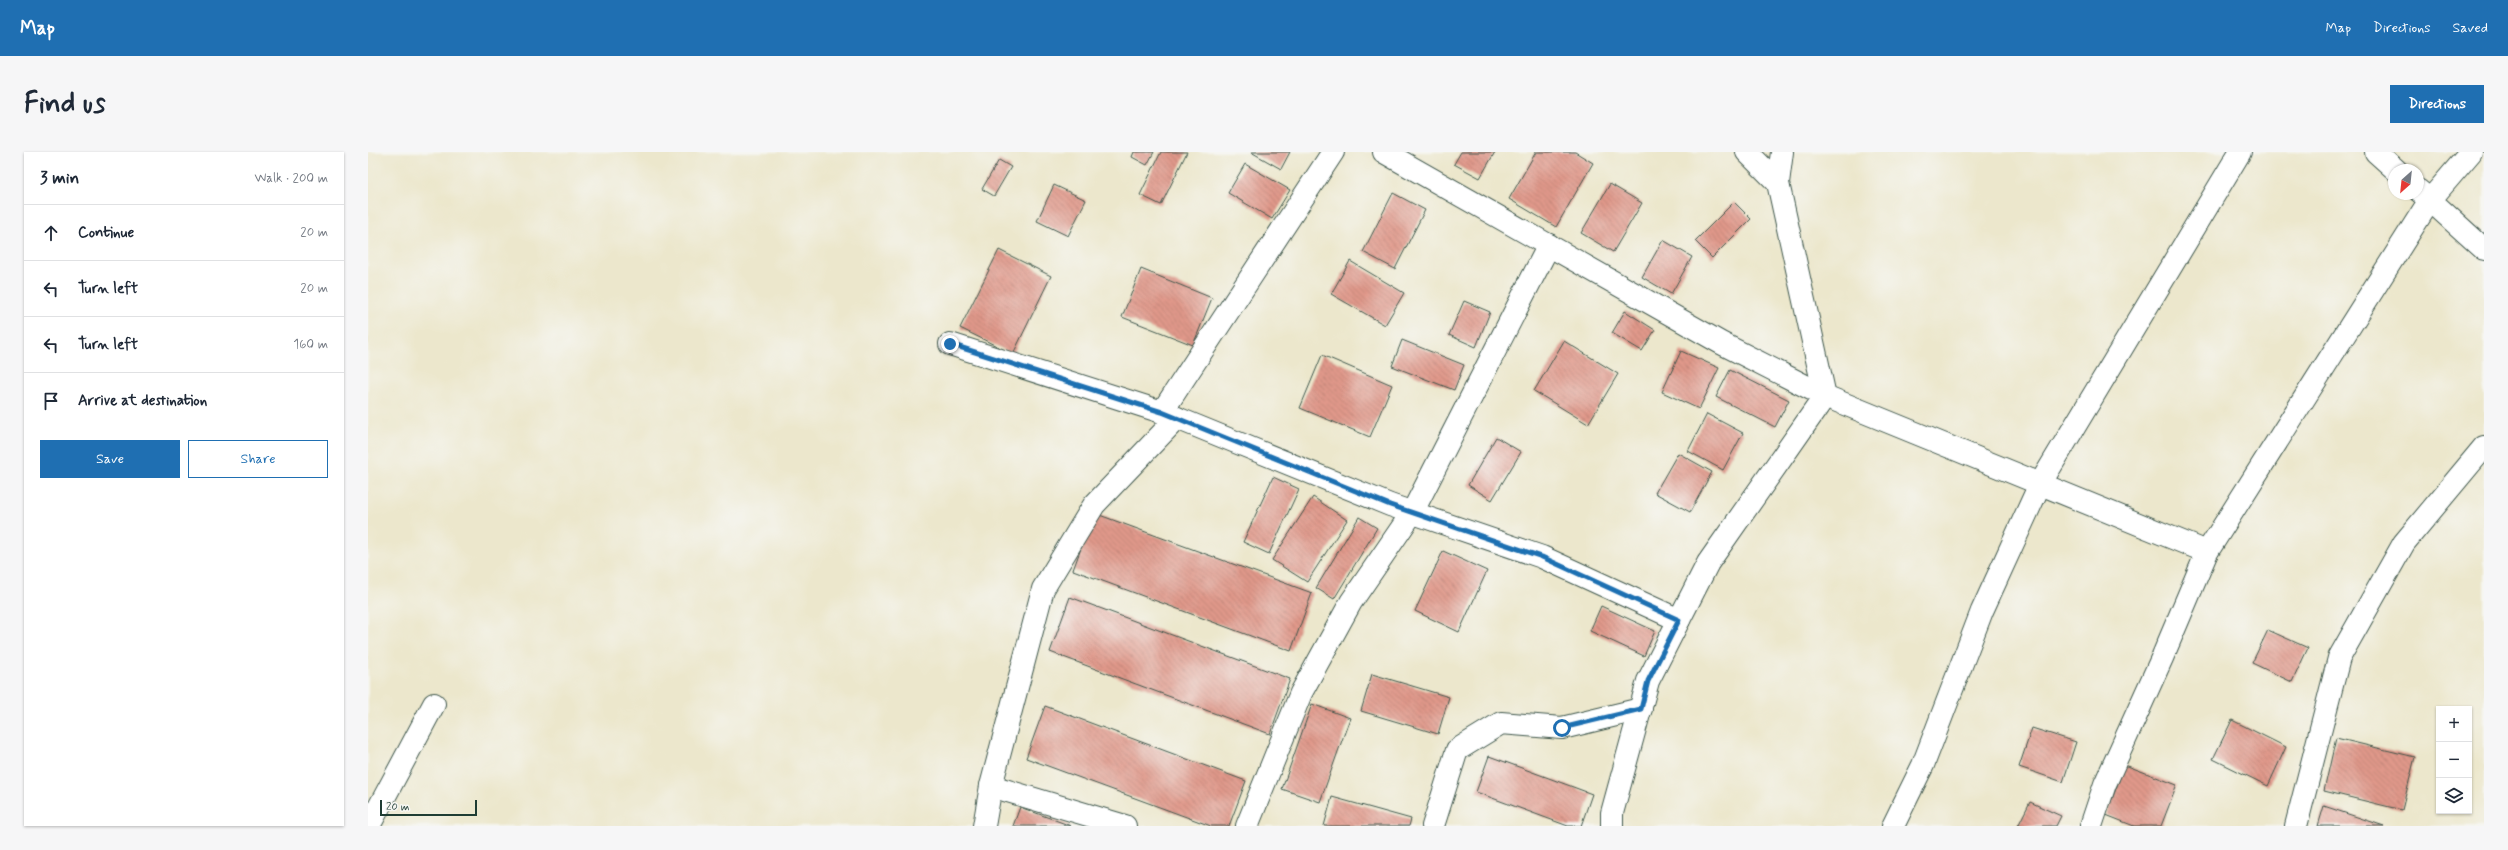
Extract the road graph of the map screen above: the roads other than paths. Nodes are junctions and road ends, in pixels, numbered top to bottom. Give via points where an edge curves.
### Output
1 (1333, 152) edge
2 (1384, 152) edge
3 (1747, 152) edge
4 (1782, 152) edge
5 (2240, 152) edge
6 (2376, 152) edge
7 (2471, 152) edge
8 (1419, 162) edge
9 (2389, 164) edge
10 (1778, 183) junction
11 (2424, 195) edge
12 (2421, 200) edge
13 (1548, 245) junction
14 (2484, 250) edge
15 (950, 344) dead end
16 (1825, 396) junction
17 (1170, 415) junction
18 (2484, 447) edge
19 (2040, 484) junction
20 (1412, 513) junction
21 (2207, 552) junction
22 (1679, 620) junction
23 (434, 704) dead end
24 (1641, 709) junction
25 (991, 786) junction
26 (369, 826) edge
27 (984, 826) edge
28 (1125, 826) edge
29 (1247, 826) edge
30 (1433, 826) edge
31 (1612, 826) edge
32 (1893, 826) edge
33 (2091, 826) edge
34 (2296, 826) edge

1 - 17 street
2 - 8 street
3 - 10 street
4 - 10 street
5 - 19 street
6 - 9 street
7 - 11 street
8 - 13 street
10 - 16 street
11 - 14 street
12 - 21 street
13 - 16 street via 1721,343
13 - 20 street
15 - 17 street
16 - 19 street
16 - 22 street via 1708,563
17 - 20 street
17 - 25 street via 1094,505 1043,589
18 - 34 street via 2404,543 2339,658
19 - 21 street
19 - 32 street via 1982,611 1923,764
20 - 22 street via 1542,557
20 - 29 street via 1351,602 1301,693
21 - 33 street via 2105,784
22 - 24 street via 1648,681
23 - 26 street
24 - 30 street via 1562,728 1501,723 1457,750
24 - 31 street via 1612,814
25 - 27 street
25 - 28 street

